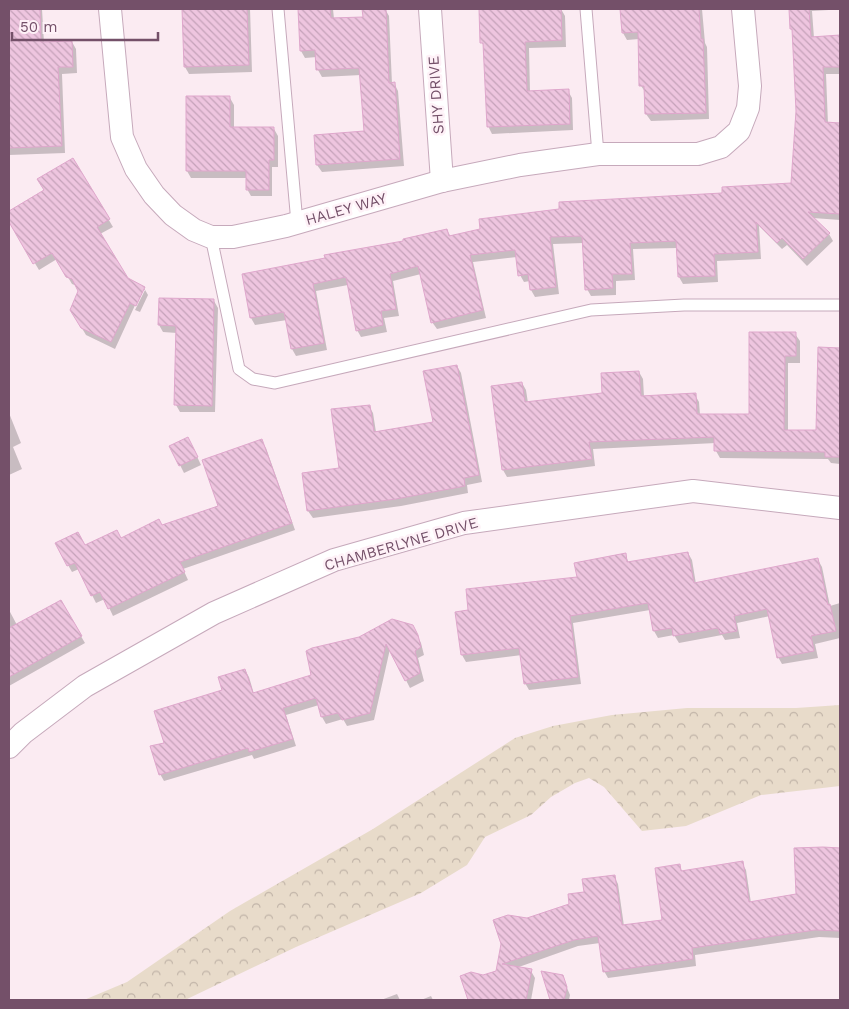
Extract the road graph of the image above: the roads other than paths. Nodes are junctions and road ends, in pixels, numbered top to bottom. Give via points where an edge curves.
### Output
1 (110, 9) edge
2 (278, 9) edge
3 (430, 9) edge
4 (586, 9) edge
5 (744, 9) edge
6 (598, 154) junction
7 (442, 181) junction
8 (297, 223) junction
9 (211, 237) junction
10 (840, 305) edge
11 (840, 508) edge
12 (9, 747) edge

1 - 9 street, HALEY WAY via 122,137 136,169 173,215
2 - 8 lane
3 - 7 street, SHY DRIVE
4 - 6 lane
5 - 6 street, HALEY WAY via 750,86 748,108 739,131 721,147 698,154
6 - 7 street, HALEY WAY
7 - 8 street, HALEY WAY
8 - 9 street, HALEY WAY via 233,237
9 - 10 lane via 240,369 253,379 275,383 591,310 684,305
11 - 12 street, CHAMBERLYNE DRIVE via 692,491 464,523 334,560 214,613 85,686 23,732

